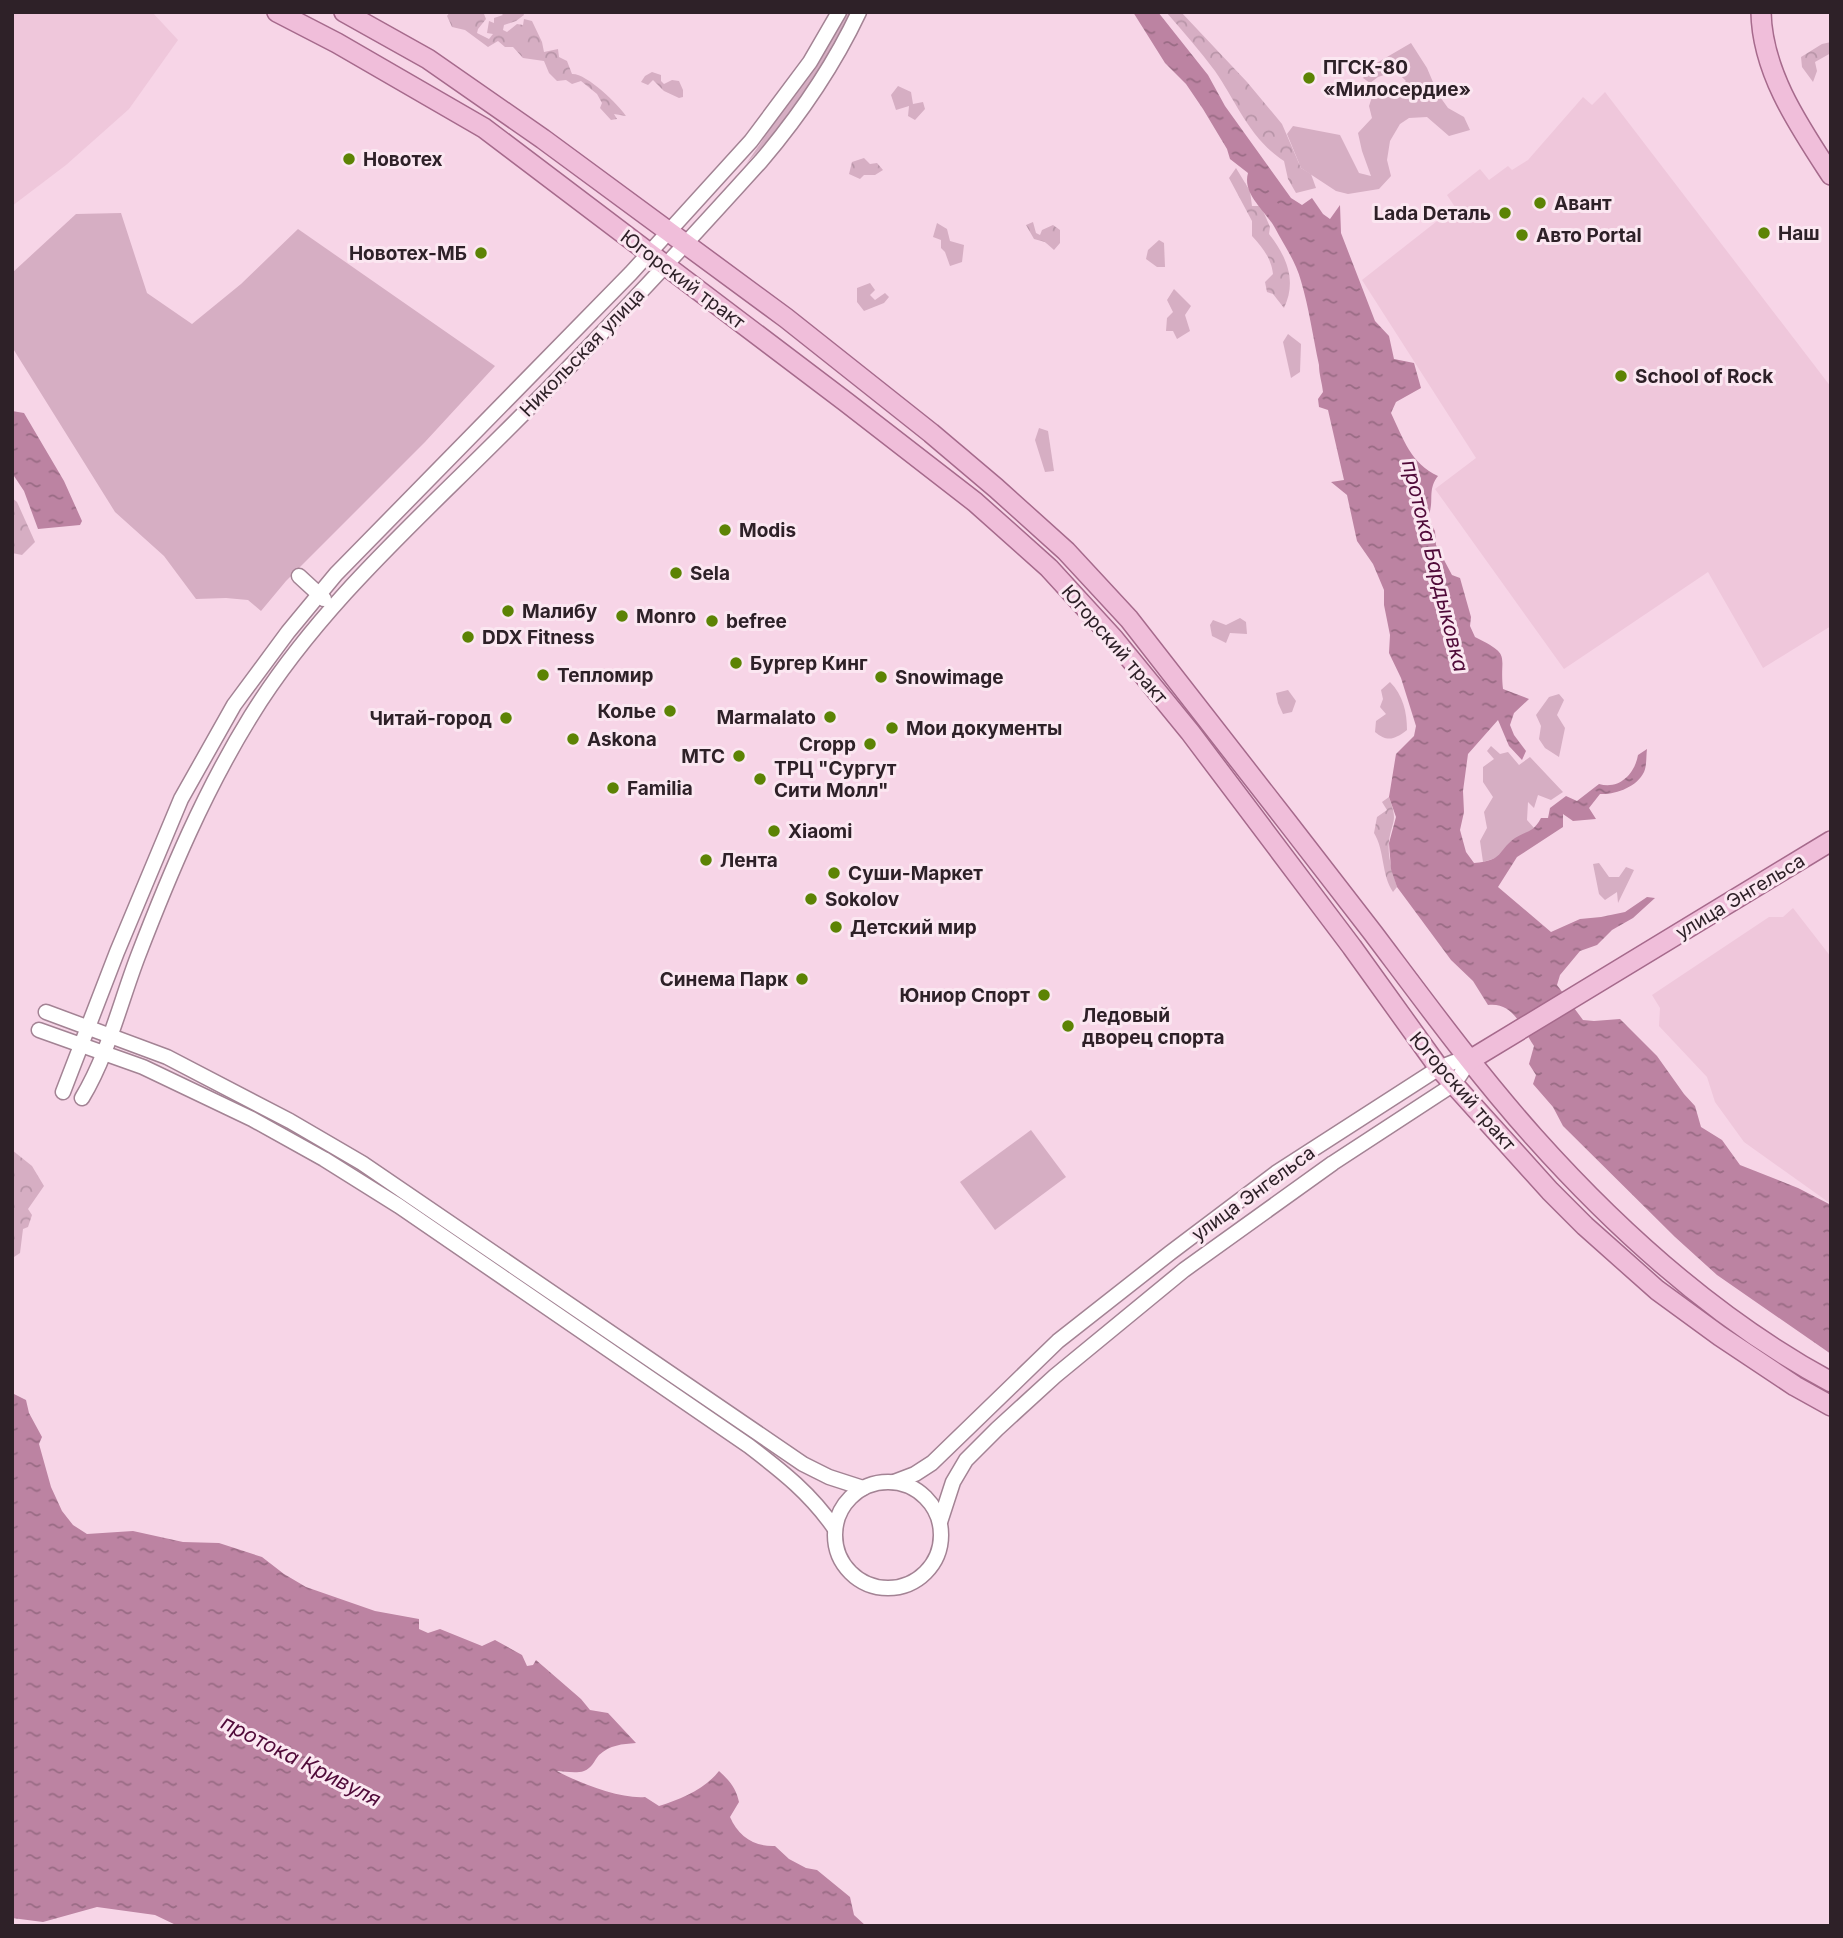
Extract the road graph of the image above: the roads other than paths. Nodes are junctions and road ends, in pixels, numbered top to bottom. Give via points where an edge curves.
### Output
1 (277, 12) edge
2 (344, 12) edge
3 (839, 12) edge
4 (859, 12) edge
5 (1761, 12) edge
6 (1831, 174) edge
7 (667, 230) junction
8 (685, 244) junction
9 (649, 252) junction
10 (666, 265) junction
11 (299, 576) dead end
12 (318, 593) junction
13 (332, 607) junction
14 (1831, 841) edge
15 (46, 1012) dead end
16 (89, 1027) junction
17 (39, 1030) dead end
18 (110, 1034) junction
19 (83, 1045) junction
20 (104, 1053) junction
21 (1470, 1060) junction
22 (1439, 1068) junction
23 (1454, 1084) junction
24 (63, 1092) dead end
25 (82, 1098) dead end
26 (1050, 1349) junction
27 (1069, 1364) junction
28 (1831, 1382) edge
29 (1831, 1406) edge
30 (894, 1482) junction
31 (863, 1488) junction
32 (940, 1522) junction
33 (835, 1530) junction

1 - 9 main road, Югорский тракт via 484,128
2 - 7 main road, Югорский тракт via 428,59
3 - 7 street, Никольская улица via 774,113
4 - 8 street, Никольская улица via 825,76 788,129
5 - 6 main road via 1772,71
7 - 8 main road, Югорский тракт
7 - 9 street, Никольская улица
8 - 10 street, Никольская улица
8 - 21 main road, Югорский тракт via 930,433 1066,551 1129,619
9 - 10 main road, Югорский тракт
9 - 12 street, Никольская улица
10 - 13 street, Никольская улица
10 - 22 main road, Югорский тракт via 975,502 1049,568 1190,732
11 - 12 street
12 - 13 street
12 - 16 street, Никольская улица via 234,705 191,780
13 - 18 street, Никольская улица via 280,673 199,808
14 - 21 main road, улица Энгельса
15 - 16 street
16 - 18 street
16 - 19 street, Никольская улица
17 - 19 street
18 - 20 street, Никольская улица
18 - 31 street via 203,1074 362,1163 803,1464
19 - 20 street
19 - 24 street, Никольская улица
20 - 25 street, Никольская улица
20 - 33 street via 252,1119 399,1206 750,1446 799,1485
21 - 22 street, улица Энгельса
21 - 23 street, улица Энгельса
21 - 28 main road, Югорский тракт via 1585,1192 1683,1283
22 - 23 main road, Югорский тракт
22 - 26 street, улица Энгельса via 1276,1173
23 - 27 street, улица Энгельса via 1258,1216 1137,1306
23 - 29 main road, Югорский тракт via 1549,1191 1657,1290
26 - 27 street
26 - 30 street, улица Энгельса via 932,1463
27 - 32 street, улица Энгельса via 966,1460
30 - 31 street
30 - 32 street via 920,1492 933,1505
31 - 33 street via 845,1504
32 - 33 street via 942,1541 932,1566 918,1579 892,1588 865,1583 850,1572 837,1548

